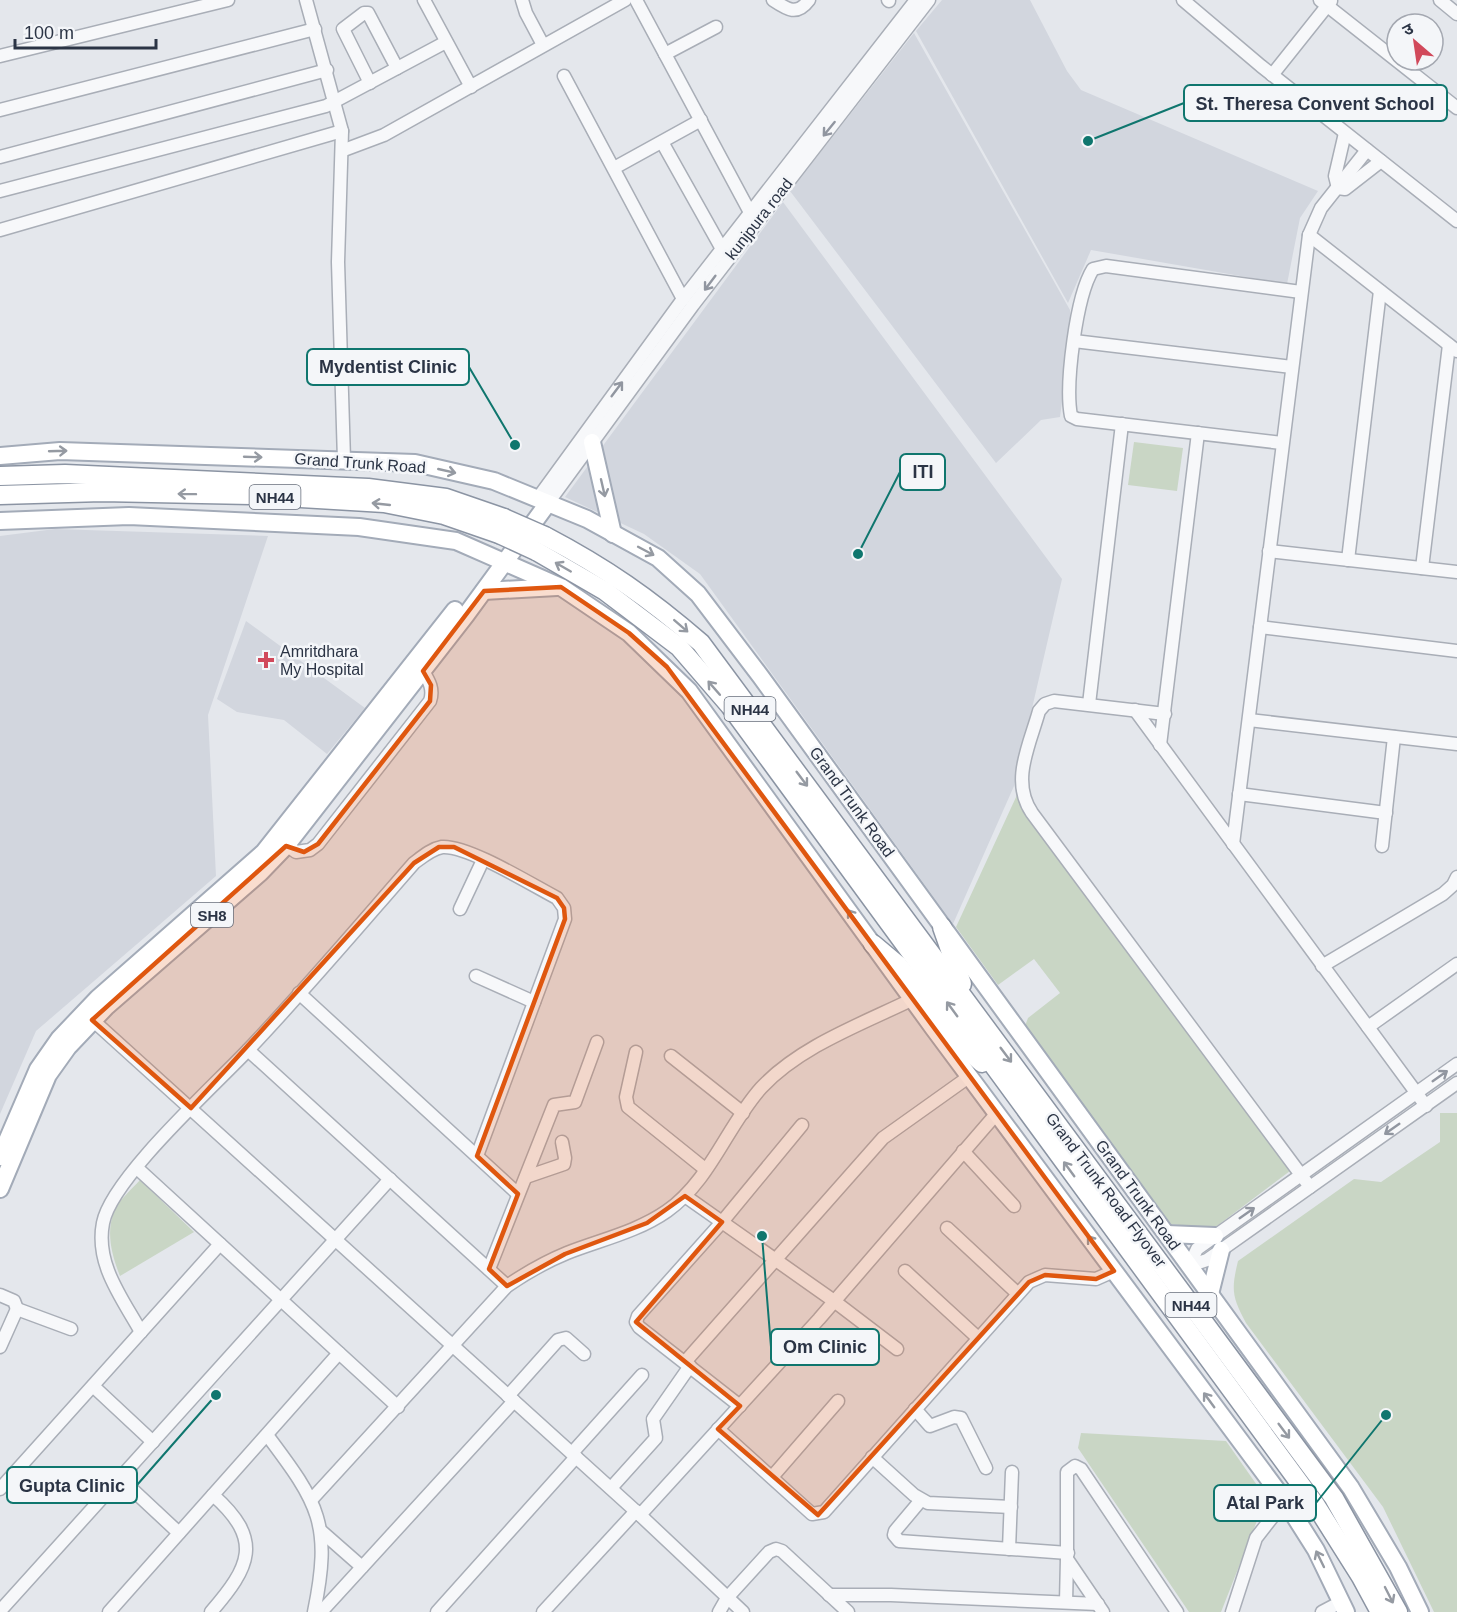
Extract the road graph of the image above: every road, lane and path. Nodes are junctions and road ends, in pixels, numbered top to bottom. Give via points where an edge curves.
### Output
1 (228, 0) edge
2 (306, 0) edge
3 (424, 0) edge
4 (522, 0) edge
5 (625, 0) edge
6 (636, 0) edge
7 (773, 0) edge
8 (810, 0) edge
9 (916, 0) edge
10 (929, 0) edge
11 (1183, 0) edge
12 (1440, 0) edge
13 (1326, 2) edge
14 (1457, 14) edge
15 (716, 27) dead end
16 (315, 29) junction
17 (446, 42) junction
18 (543, 45) junction
19 (665, 54) junction
20 (0, 56) edge
21 (397, 68) junction
22 (327, 70) junction
23 (1272, 75) junction
24 (564, 76) dead end
25 (370, 84) junction
26 (471, 87) junction
27 (336, 103) junction
28 (1457, 108) edge
29 (0, 110) edge
30 (701, 120) junction
31 (342, 131) junction
32 (1345, 133) junction
33 (662, 142) junction
34 (344, 150) junction
35 (1366, 150) junction
36 (0, 157) edge
37 (1381, 161) junction
38 (614, 168) junction
39 (1338, 188) junction
40 (0, 191) edge
41 (753, 218) junction
42 (1457, 221) edge
43 (0, 230) edge
44 (1309, 235) junction
45 (722, 249) junction
46 (1380, 291) junction
47 (1301, 292) junction
48 (683, 299) junction
49 (667, 330) junction
50 (1074, 340) junction
51 (1453, 348) edge
52 (1292, 367) junction
53 (1122, 424) junction
54 (1198, 433) junction
55 (588, 439) junction
56 (1282, 443) junction
57 (0, 456) edge
58 (344, 460) junction
59 (0, 476) edge
60 (0, 495) edge
61 (543, 500) junction
62 (0, 521) edge
63 (501, 526) junction
64 (613, 534) junction
65 (541, 544) junction
66 (1269, 551) junction
67 (500, 559) junction
68 (1347, 560) junction
69 (1422, 568) junction
70 (1457, 572) edge
71 (561, 587) junction
72 (483, 591) junction
73 (1260, 627) junction
74 (1457, 651) edge
75 (423, 670) junction
76 (1089, 704) junction
77 (1135, 710) junction
78 (1165, 714) junction
79 (1249, 720) junction
80 (1394, 737) junction
81 (1457, 744) edge
82 (1160, 745) junction
83 (1239, 794) junction
84 (1386, 813) junction
85 (281, 842) junction
86 (1233, 844) junction
87 (1382, 846) dead end
88 (483, 860) junction
89 (1456, 882) edge
90 (460, 909) dead end
91 (942, 927) junction
92 (873, 944) junction
93 (1457, 964) edge
94 (1322, 966) junction
95 (476, 976) dead end
96 (300, 993) junction
97 (913, 999) junction
98 (534, 1002) junction
99 (971, 1008) junction
100 (88, 1016) junction
101 (1368, 1027) junction
102 (597, 1042) dead end
103 (248, 1050) junction
104 (636, 1052) dead end
105 (671, 1056) dead end
106 (1457, 1064) edge
107 (999, 1073) junction
108 (970, 1076) junction
109 (1457, 1083) edge
110 (1416, 1093) junction
111 (1426, 1106) junction
112 (191, 1108) junction
113 (743, 1113) junction
114 (997, 1113) junction
115 (802, 1125) dead end
116 (562, 1142) dead end
117 (963, 1151) junction
118 (477, 1156) junction
119 (0, 1157) edge
120 (137, 1168) junction
121 (705, 1169) junction
122 (1301, 1175) junction
123 (525, 1177) junction
124 (390, 1179) junction
125 (1310, 1187) junction
126 (0, 1189) edge
127 (518, 1194) junction
128 (685, 1196) junction
129 (1014, 1206) dead end
130 (722, 1222) junction
131 (947, 1228) dead end
132 (1167, 1234) junction
133 (335, 1239) junction
134 (1218, 1243) junction
135 (220, 1244) junction
136 (776, 1260) junction
137 (1189, 1266) junction
138 (489, 1269) junction
139 (905, 1271) dead end
140 (1114, 1271) junction
141 (507, 1286) junction
142 (1017, 1293) junction
143 (1210, 1294) junction
144 (0, 1295) edge
145 (281, 1299) junction
146 (834, 1301) junction
147 (17, 1309) junction
148 (71, 1329) dead end
149 (141, 1332) junction
150 (978, 1338) junction
151 (0, 1347) edge
152 (454, 1347) junction
153 (897, 1348) dead end
154 (339, 1353) junction
155 (584, 1354) dead end
156 (688, 1364) junction
157 (642, 1375) dead end
158 (93, 1386) junction
159 (511, 1398) junction
160 (838, 1401) dead end
161 (740, 1406) junction
162 (398, 1407) junction
163 (915, 1409) junction
164 (718, 1429) junction
165 (267, 1435) junction
166 (153, 1442) junction
167 (574, 1455) junction
168 (872, 1457) junction
169 (986, 1468) dead end
170 (1012, 1472) dead end
171 (772, 1477) junction
172 (120, 1478) junction
173 (611, 1488) junction
174 (0, 1489) edge
175 (213, 1495) junction
176 (312, 1499) junction
177 (921, 1500) junction
178 (1285, 1501) junction
179 (1011, 1507) junction
180 (638, 1513) junction
181 (321, 1531) junction
182 (179, 1533) junction
183 (1009, 1549) junction
184 (1068, 1556) junction
185 (362, 1568) junction
186 (829, 1595) junction
187 (727, 1598) junction
188 (1066, 1602) junction
189 (1343, 1607) edge
190 (1100, 1608) edge
191 (0, 1611) edge
192 (109, 1612) edge
193 (211, 1612) edge
194 (314, 1612) edge
195 (321, 1612) edge
196 (437, 1612) edge
197 (543, 1612) edge
198 (719, 1612) edge
199 (743, 1612) edge
200 (848, 1612) edge
201 (1177, 1612) edge
202 (1232, 1612) edge
203 (1322, 1612) edge
204 (1380, 1612) edge
205 (1398, 1612) edge
206 (1420, 1612) edge

1 - 20 street
2 - 16 street
3 - 17 street
4 - 18 street
5 - 18 street
6 - 19 street
7 - 8 street via 792,11
9 - 41 street, kunjpura road
10 -> 41 street, kunjpura road
11 - 23 street
12 - 14 street
13 - 23 street
13 - 28 street
15 - 19 street
16 - 22 street
16 - 29 street
17 - 21 street
17 - 26 street
18 - 26 street
19 - 30 street
21 - 25 street
21 - 25 street via 364,13 343,29
22 - 27 street
22 - 36 street
23 - 32 street
24 - 38 street
25 - 27 street
26 - 34 street via 384,135
27 - 31 street
27 - 40 street
30 - 33 street
30 - 41 street
31 - 34 street
31 - 43 street
32 - 35 street
32 - 39 street via 1335,176
33 - 38 street
33 - 45 street
34 - 58 street via 338,262
35 - 37 street
35 - 39 street
37 - 39 street via 1345,189
37 - 42 street
38 - 48 street
39 - 44 street via 1321,208
41 - 45 street, kunjpura road
41 -> 49 street, kunjpura road
44 - 46 street
44 - 47 street
45 - 48 street, kunjpura road
46 - 51 street
46 - 68 street
47 - 50 street via 1106,266 1093,269 1084,282
47 - 52 street
48 - 49 street, kunjpura road
49 - 55 street, kunjpura road
50 - 52 street
50 - 53 street via 1071,416
51 - 69 street
52 - 56 street
53 - 54 street
53 - 76 street
54 - 56 street
54 - 78 street
55 - 61 street, kunjpura road
55 -> 64 main road
56 - 66 street
57 -> 58 main road, Grand Trunk Road via 60,451
58 -> 61 main road, Grand Trunk Road via 415,464 494,481
59 - 63 highway, NH44 via 112,475 368,488 446,498
63 -> 60 highway, NH44 via 384,503 251,495
61 - 64 main road, Grand Trunk Road
61 - 67 main road, SH8
62 - 67 main road via 129,516 359,527 456,541
63 - 65 highway, NH44, bridge
64 -> 91 main road, Grand Trunk Road via 658,558 698,594
65 -> 99 highway, NH44 via 599,564 660,607 701,643
107 -> 65 highway, NH44 via 730,706 679,647
66 - 68 street
66 - 73 street
67 - 71 main road
67 - 72 main road, SH8
67 - 85 main road, SH8
68 - 69 street
69 - 70 street
71 - 72 main road
92 -> 71 main road via 689,691 629,633
72 - 75 main road, SH8
73 - 74 street
73 - 79 street
75 - 85 main road, SH8
75 - 85 street via 433,694 318,844 296,852
76 - 77 street
76 - 122 street via 1054,701 1039,711 1023,769 1022,793 1032,813
77 - 78 street
77 - 82 street
78 - 82 street
79 - 80 street
79 - 83 street
80 - 81 street
80 - 84 street
82 - 86 street
83 - 84 street
83 - 86 street
84 - 87 street
85 - 100 main road, SH8 via 252,864
86 - 94 street
88 - 90 street
88 - 96 street via 454,847 425,854
88 - 98 street via 557,898 564,908 565,919
89 - 94 street via 1443,894
91 - 99 highway
91 - 132 main road, Grand Trunk Road
92 - 97 main road
92 - 107 highway via 898,965 963,1046
93 - 101 street
94 - 101 street
95 - 98 street
96 - 103 street
96 - 118 street
97 - 108 main road
97 - 113 street via 793,1060 764,1084
98 - 118 street
99 -> 205 highway, Grand Trunk Road Flyover / NH44 via 1334,1498
100 - 112 street
100 - 119 main road, SH8 via 47,1054
100 - 126 main road, SH8 via 48,1075
101 - 110 street
102 - 123 street via 574,1102 554,1105
103 - 112 street
103 - 124 street
104 - 121 street via 626,1097 628,1107
105 - 113 street
110 -> 106 street
204 -> 107 highway, NH44 via 1315,1504
108 - 114 main road
108 - 136 street via 883,1138
109 - 111 street
110 - 111 street
110 - 122 street
111 -> 125 street
112 - 120 street
112 - 133 street
113 - 121 street
114 - 117 street
140 -> 114 main road
115 - 130 street
116 - 123 street via 564,1164
117 - 129 street
117 - 146 street
118 - 127 street
120 - 135 street
120 - 149 street via 117,1191 103,1222 102,1251 110,1279
121 - 128 street
122 - 125 street
134 -> 122 street
123 - 127 street
124 - 133 street
124 - 138 street
125 - 134 street
127 - 138 street
128 - 130 street
128 - 141 street via 647,1224 566,1254
130 - 136 street
130 - 156 street via 636,1322
131 - 142 street
132 - 134 main road
132 - 137 main road, Grand Trunk Road
133 - 145 street
133 - 152 street
134 - 137 street via 1197,1248
134 - 143 main road
135 - 145 street
135 - 149 street
136 - 146 street
136 - 156 street
137 - 143 main road, Grand Trunk Road
138 - 141 street
139 - 150 street
140 - 142 street via 1096,1279 1036,1277
178 -> 140 main road via 1232,1422
141 - 152 street
142 - 150 street
143 - 206 main road, Grand Trunk Road via 1274,1394 1351,1488
144 - 147 street via 14,1301
145 - 154 street
145 - 166 street
146 - 153 street
146 - 161 street
147 - 148 street
147 - 151 street
149 - 158 street
150 - 163 street
152 - 159 street
152 - 162 street
154 - 162 street
154 - 165 street
155 - 159 street via 566,1338 558,1340
156 - 161 street
156 - 173 street via 653,1419 656,1438
157 - 167 street
158 - 166 street
158 - 174 street
159 - 167 street
159 - 185 street
160 - 171 street
161 - 164 street
162 - 176 street
163 - 168 street
163 - 169 street via 930,1426 960,1418
164 - 171 street
164 - 180 street
165 - 175 street
165 - 176 street
166 - 172 street
167 - 173 street
167 - 196 street
168 - 171 street via 818,1515 812,1514
168 - 177 street
170 - 179 street
172 - 182 street
172 - 191 street
173 - 180 street
175 - 182 street
175 - 193 street via 229,1509 244,1534 246,1561 236,1583
176 - 181 street
177 - 179 street via 938,1505
177 - 183 street via 895,1531 899,1541
189 -> 178 main road via 1316,1550
178 - 202 street via 1256,1538
179 - 183 street
180 - 187 street
180 - 197 street
181 - 185 street
181 - 194 street via 323,1555
182 - 192 street
183 - 184 street
184 - 188 street
184 - 190 street
184 - 201 street via 1067,1472 1075,1466
185 - 195 street
186 - 187 street via 776,1549
186 - 188 street
186 - 200 street
187 - 198 street
187 - 199 street
188 - 190 street
189 - 203 street

